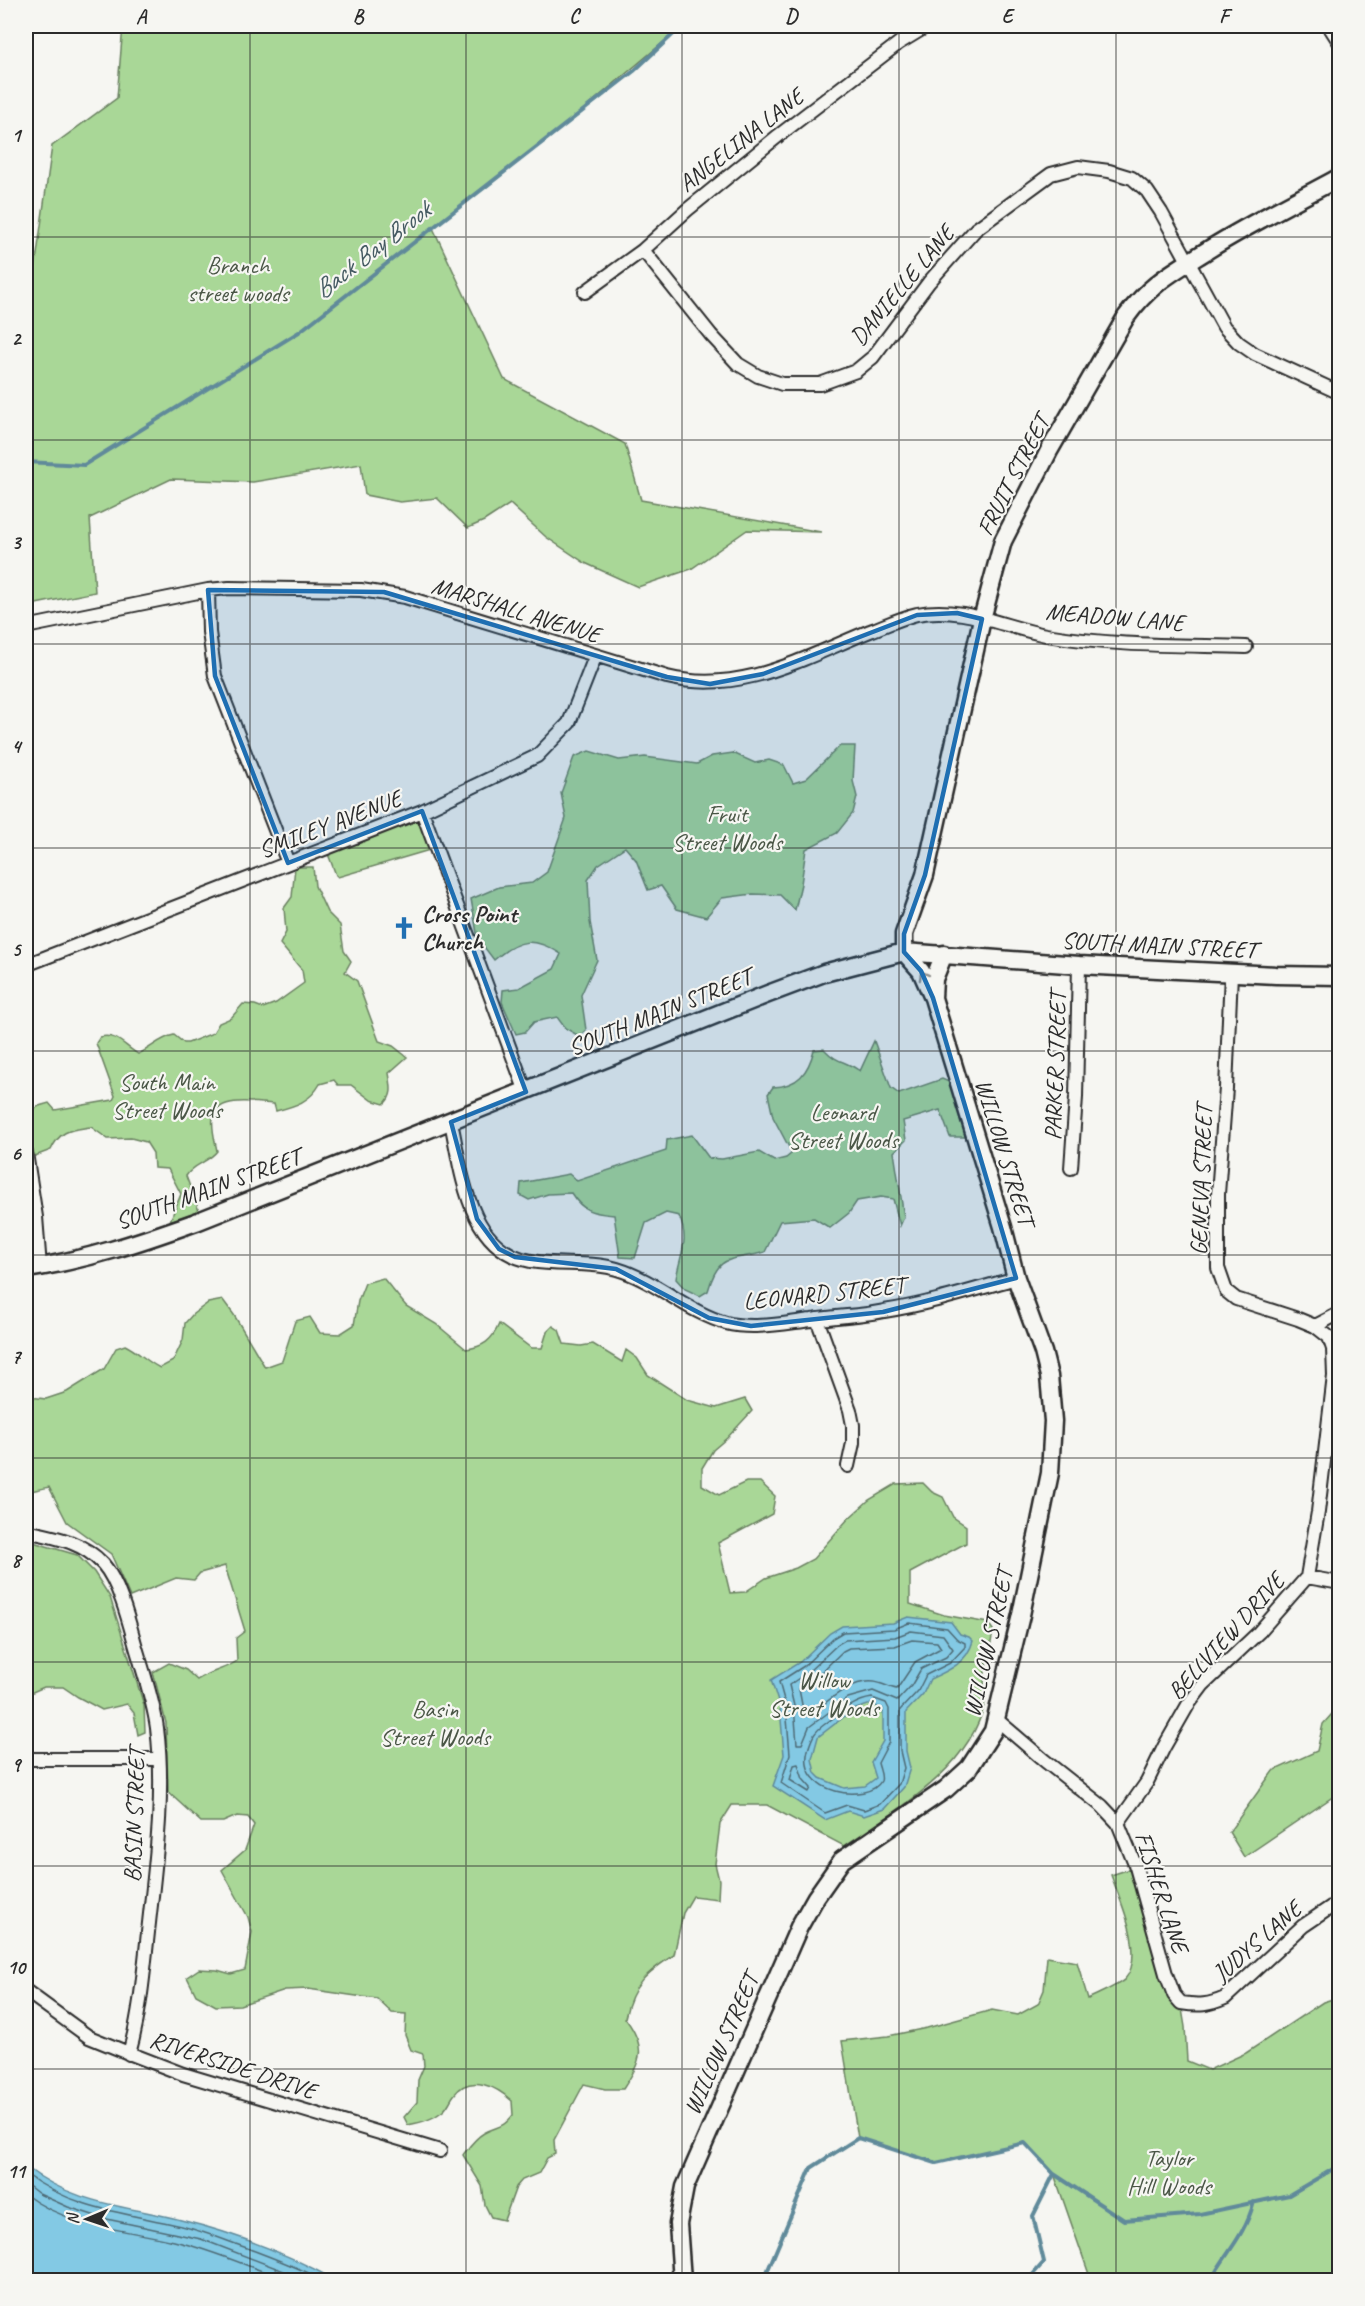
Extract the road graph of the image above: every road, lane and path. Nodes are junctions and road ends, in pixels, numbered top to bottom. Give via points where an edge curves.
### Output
1 (927, 26) edge
2 (1329, 26) edge
3 (1340, 43) edge
4 (1340, 177) edge
5 (643, 250) junction
6 (1189, 262) junction
7 (585, 292) dead end
8 (1340, 393) edge
9 (208, 590) junction
10 (982, 619) junction
11 (26, 627) edge
12 (1246, 647) dead end
13 (595, 657) junction
14 (422, 811) junction
15 (288, 863) junction
16 (904, 952) junction
17 (944, 954) junction
18 (26, 965) edge
19 (1079, 965) junction
20 (1231, 973) junction
21 (1340, 976) edge
22 (933, 998) junction
23 (526, 1092) junction
24 (451, 1122) junction
25 (26, 1153) edge
26 (1071, 1168) dead end
27 (33, 1268) edge
28 (1016, 1278) junction
29 (1340, 1313) edge
30 (817, 1319) junction
31 (1315, 1326) junction
32 (848, 1466) dead end
33 (26, 1531) edge
34 (1307, 1576) junction
35 (1340, 1582) edge
36 (996, 1719) junction
37 (26, 1759) edge
38 (159, 1759) junction
39 (1118, 1823) junction
40 (1340, 1901) edge
41 (1172, 1989) joint
42 (26, 1991) edge
43 (129, 2054) junction
44 (440, 2151) dead end
45 (682, 2280) edge

1 - 5 street, ANGELINA LANE via 778,136
2 - 3 street
4 - 6 street, FRUIT STREET via 1234,233
5 - 6 street, DANIELLE LANE via 738,364 782,384 805,385 847,374 873,357 969,236 1051,174 1078,167 1132,178 1147,191
5 - 7 street, ANGELINA LANE
6 - 8 street, DANIELLE LANE via 1224,327 1239,343
6 - 10 street, FRUIT STREET via 1156,282 1126,317 1014,517 1003,541
9 - 11 street, MARSHALL AVENUE
9 - 13 street, MARSHALL AVENUE via 384,592
9 - 15 street via 215,676
10 - 12 street, MEADOW LANE via 1046,635 1098,641
10 - 13 street, MARSHALL AVENUE via 957,612 917,615 763,674 710,684 687,682
10 - 16 street, FRUIT STREET via 925,875 904,934
13 - 14 street, SMILEY AVENUE via 569,723 537,756
14 - 15 street, SMILEY AVENUE
14 - 23 street
15 - 18 street, SMILEY AVENUE
16 - 17 street, SOUTH MAIN STREET
22 -> 16 street, WILLOW STREET via 921,971
16 - 23 street, SOUTH MAIN STREET via 815,977
17 - 19 street, SOUTH MAIN STREET
17 - 22 street via 934,979
19 - 20 street, SOUTH MAIN STREET
19 - 26 street, PARKER STREET
20 - 21 street, SOUTH MAIN STREET
20 - 31 street, GENEVA STREET via 1218,1194 1217,1254 1221,1280 1236,1299
22 - 28 street, WILLOW STREET
23 - 24 street, SOUTH MAIN STREET
24 - 27 street, SOUTH MAIN STREET via 174,1230 115,1250
24 - 30 street, LEONARD STREET via 468,1197 477,1219 499,1249 531,1261 616,1269 652,1284 709,1318 730,1324 751,1326
25 - 27 street via 36,1217
28 - 30 street, LEONARD STREET via 883,1312
28 - 36 street, WILLOW STREET via 1049,1376 1053,1443 1045,1501
29 - 31 street
30 - 32 street via 853,1425
31 - 34 street, BELLVIEW DRIVE via 1329,1337 1334,1376
33 - 38 street, BASIN STREET via 74,1542 105,1566 123,1605 150,1696
34 - 35 street
34 - 39 street, BELLVIEW DRIVE via 1258,1632 1203,1685 1183,1713 1147,1782
36 - 39 street, FISHER LANE
36 - 45 street, WILLOW STREET via 993,1731 969,1768 946,1789 842,1860 804,1917 685,2187 678,2224
37 - 38 street
38 - 43 street, BASIN STREET via 160,1791 143,1981
39 - 41 street, FISHER LANE via 1136,1867
40 - 41 street, JUDYS LANE via 1303,1926 1225,1998 1212,2004 1192,2005 1181,2003
42 - 43 street, RIVERSIDE DRIVE via 88,2037
43 - 44 street, RIVERSIDE DRIVE

